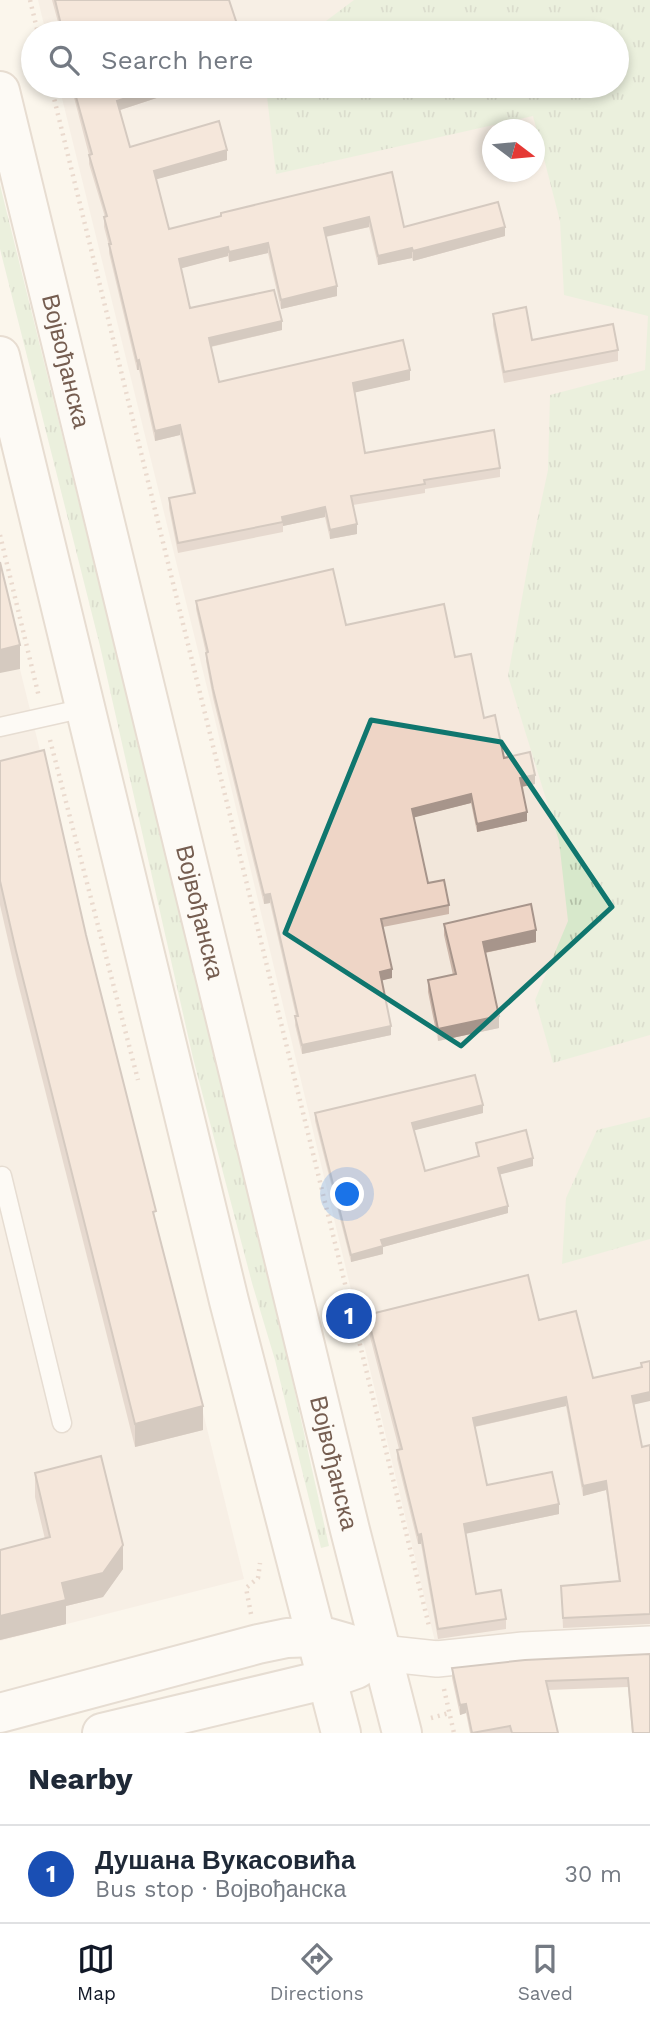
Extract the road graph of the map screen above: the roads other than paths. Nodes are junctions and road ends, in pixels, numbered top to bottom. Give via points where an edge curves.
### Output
1 (0, 91) edge
2 (0, 356) edge
3 (85, 708) junction
4 (0, 727) edge
5 (1, 1174) edge
6 (62, 1423) dead end
7 (317, 1637) junction
8 (650, 1644) edge
9 (381, 1653) junction
10 (328, 1679) junction
11 (0, 1713) edge
12 (102, 1733) edge
13 (341, 1733) edge
14 (402, 1733) edge

1 - 9 main road, Војвођанска
2 - 3 main road
3 - 4 lane
3 - 7 main road via 229,1301
5 - 6 lane
7 - 9 main road
7 - 10 main road
7 - 11 main road via 258,1644
8 - 9 street via 523,1650 441,1675
9 - 10 main road
9 - 14 main road, Војвођанска
10 - 12 main road
10 - 13 main road

